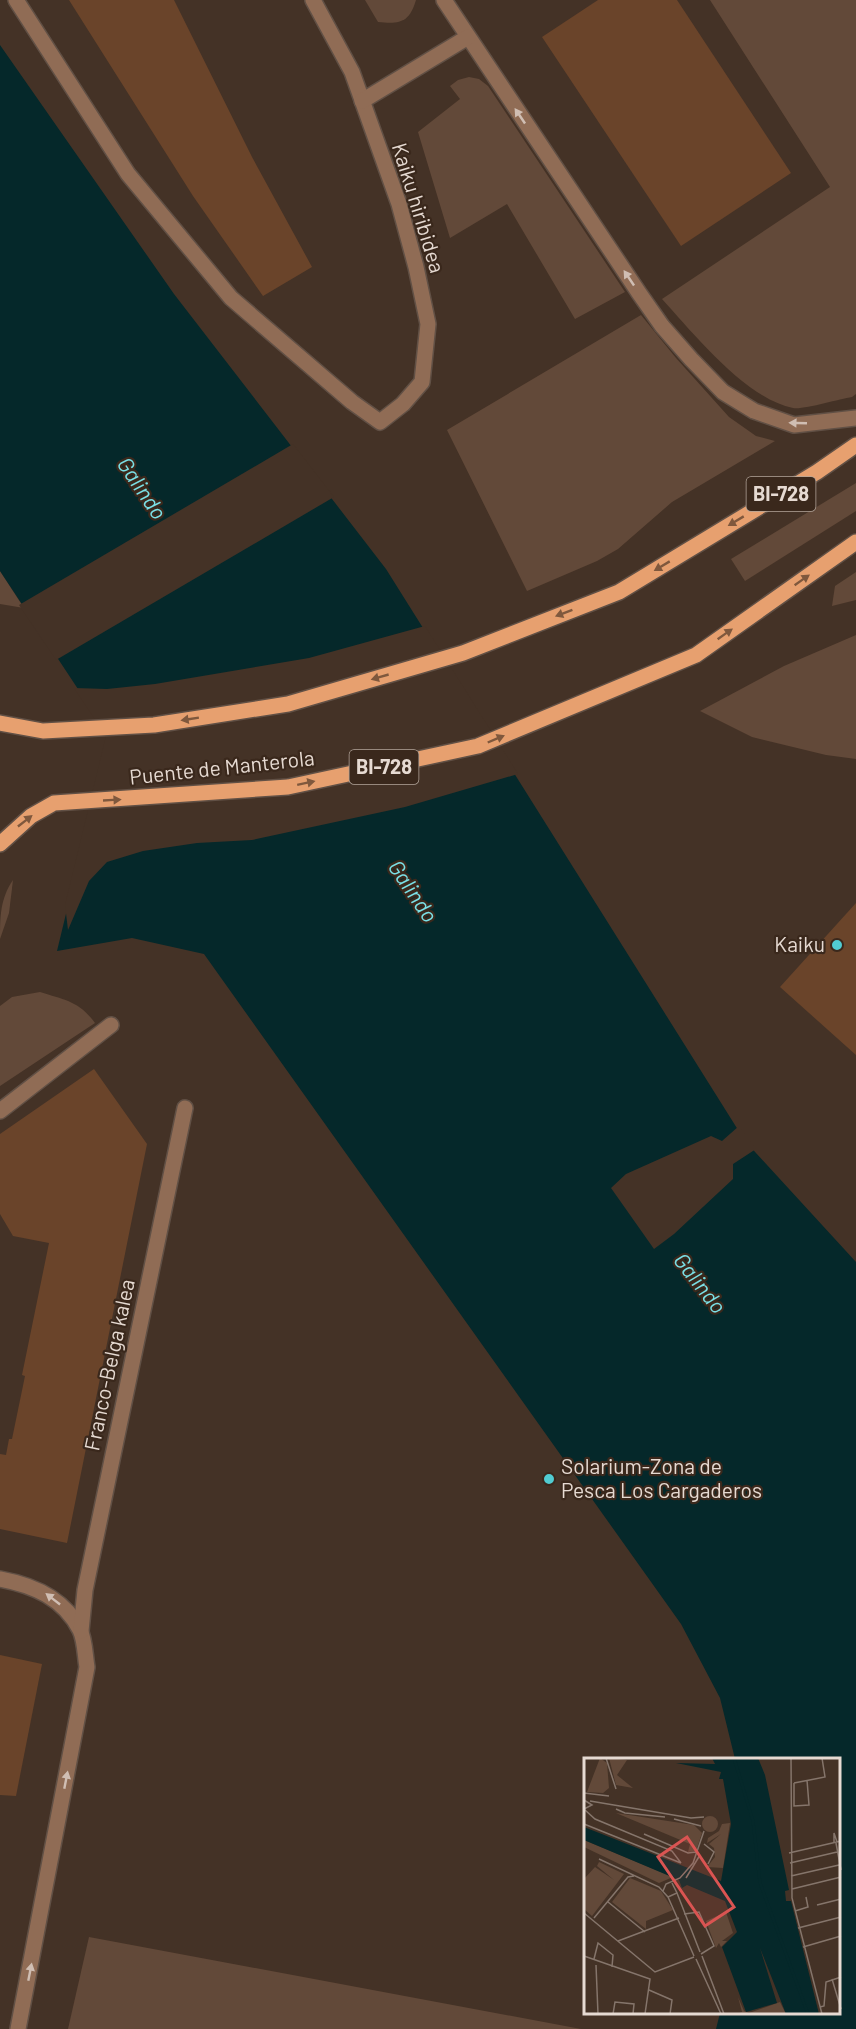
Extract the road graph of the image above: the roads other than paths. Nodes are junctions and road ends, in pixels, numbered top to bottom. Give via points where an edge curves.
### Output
1 (16, 0) edge
2 (313, 0) edge
3 (444, 0) edge
4 (468, 37) junction
5 (362, 101) junction
6 (856, 418) edge
7 (856, 445) edge
8 (856, 542) edge
9 (0, 723) edge
10 (0, 844) edge
11 (111, 1025) dead end
12 (185, 1108) dead end
13 (0, 1112) edge
14 (0, 1579) edge
15 (81, 1631) junction
16 (18, 2029) edge

1 - 5 street, Kaiku hiribidea via 128,174 231,298 380,422 422,382 428,324 399,204
2 - 5 street, Kaiku hiribidea via 352,72
3 - 4 street
4 - 5 street
6 -> 4 street via 794,424 754,411 723,392 662,326
7 -> 9 main road, BI-728 via 619,592 463,653 288,704 154,724 43,731
10 -> 8 main road, Puente de Manterola / BI-728 via 31,816 54,803 288,787 478,746 696,655
11 - 13 street
12 - 15 street, Franco-Belga kalea via 85,1590
15 -> 14 street, Franco-Belga kalea via 65,1608 46,1593
16 -> 15 street, Franco-Belga kalea via 87,1667

